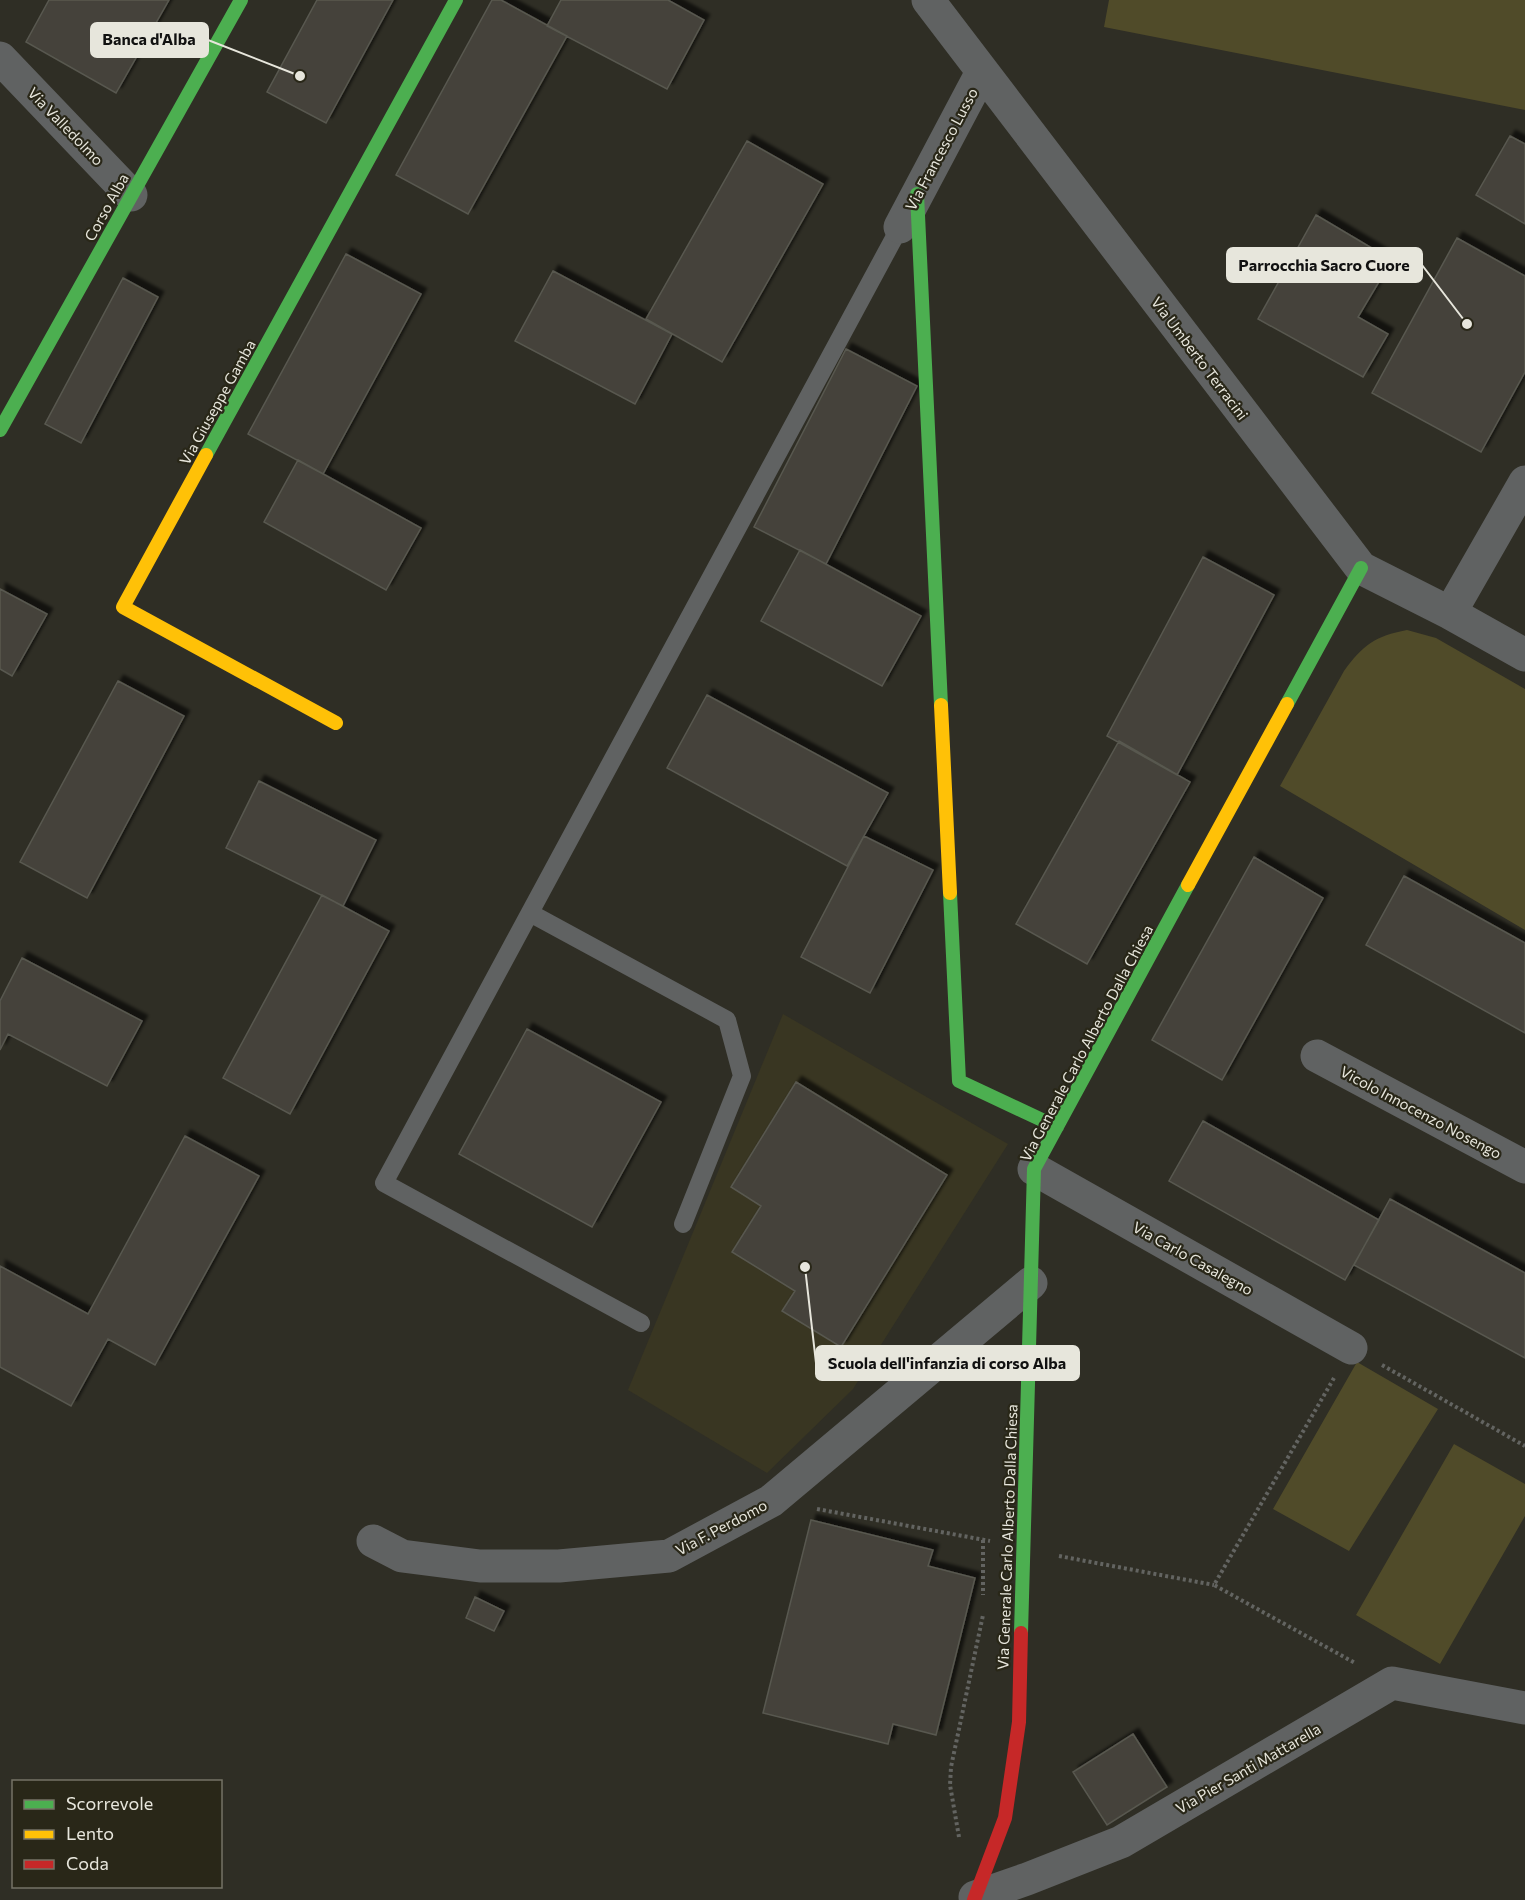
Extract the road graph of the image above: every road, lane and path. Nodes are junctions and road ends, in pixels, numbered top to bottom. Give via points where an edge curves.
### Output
1 (241, 0) edge
2 (456, 0) edge
3 (928, 0) edge
4 (953, 14) edge
5 (0, 58) edge
6 (982, 72) junction
7 (917, 194) junction
8 (132, 195) junction
9 (900, 227) joint
10 (0, 430) edge
11 (1525, 482) edge
12 (1361, 568) junction
13 (1450, 613) junction
14 (1525, 655) edge
15 (336, 723) dead end
16 (530, 913) junction
17 (1317, 1056) dead end
18 (1057, 1127) junction
19 (1525, 1167) edge
20 (1034, 1169) junction
21 (683, 1224) dead end
22 (1031, 1283) junction
23 (641, 1323) dead end
24 (1352, 1347) junction
25 (1525, 1446) edge
26 (983, 1540) dead end
27 (373, 1541) dead end
28 (1392, 1683) junction
29 (1525, 1708) edge
30 (960, 1839) dead end
31 (974, 1899) edge

1 - 8 street, Corso Alba
2 - 15 street, Via Giuseppe Gamba via 123,607
3 - 4 street, Via Umberto Terracini
4 - 6 street, Via Umberto Terracini
5 - 8 street, Via Valledolmo
6 - 7 street, Via Francesco Lusso
6 - 12 street, Via Umberto Terracini
7 - 9 street, Via Francesco Lusso
7 - 18 street via 959,1081
8 - 10 street, Corso Alba
9 - 16 lane
11 - 13 street
12 - 13 street, Via Umberto Terracini
12 - 18 street, Via Generale Carlo Alberto Dalla Chiesa
13 - 14 street, Via Umberto Terracini
16 - 21 lane via 727,1020 742,1076
16 - 23 lane via 384,1183
17 - 19 street, Vicolo Innocenzo Nosengo
18 - 20 street, Via Generale Carlo Alberto Dalla Chiesa
20 - 22 street, Via Generale Carlo Alberto Dalla Chiesa
20 - 24 street, Via Carlo Casalegno
22 - 27 street, Via F. Perdomo via 771,1501 669,1556 559,1566 480,1566 402,1556
22 - 31 street, Via Generale Carlo Alberto Dalla Chiesa via 1019,1722 1005,1818
24 - 25 path
24 - 28 path via 1214,1585
26 - 30 path via 983,1615 951,1767 950,1785
28 - 29 street
28 - 31 street, Via Pier Santi Mattarella via 1121,1842

